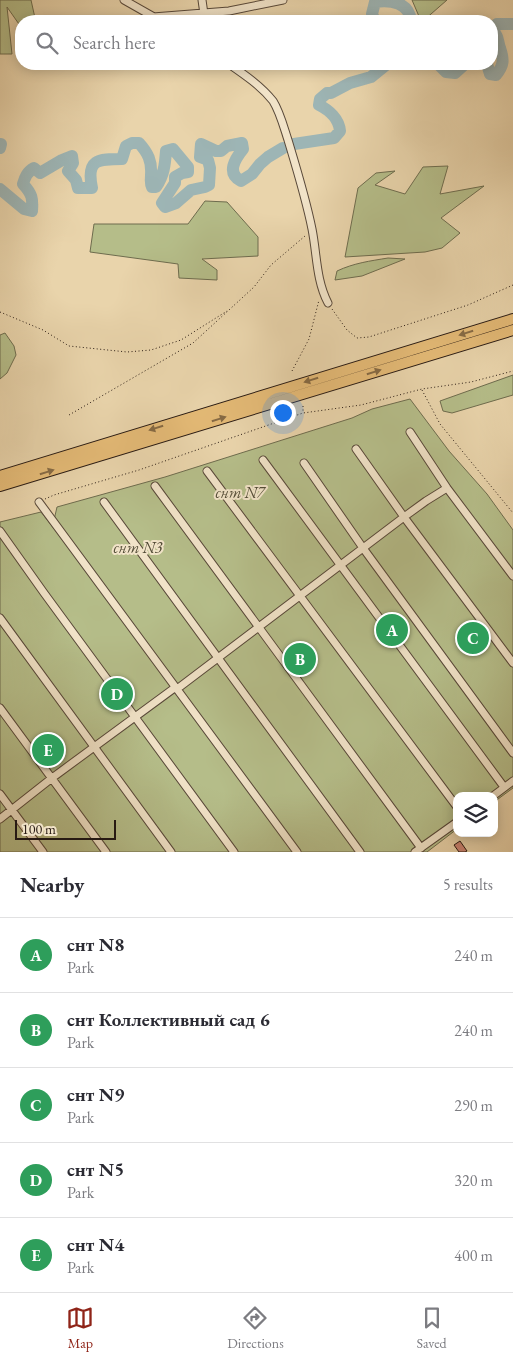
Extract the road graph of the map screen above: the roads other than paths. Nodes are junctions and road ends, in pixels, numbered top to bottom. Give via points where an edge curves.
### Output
1 (124, 0) edge
2 (202, 0) edge
3 (283, 0) edge
4 (204, 12) junction
5 (150, 15) edge
6 (173, 15) edge
7 (204, 15) edge
8 (238, 70) edge
9 (328, 303) road end
10 (513, 318) edge
11 (513, 330) edge
12 (410, 432) dead end
13 (356, 449) dead end
14 (263, 460) dead end
15 (304, 463) dead end
16 (207, 471) dead end
17 (0, 476) edge
18 (0, 486) edge
19 (155, 486) dead end
20 (447, 488) junction
21 (39, 502) road end
22 (104, 502) dead end
23 (41, 514) dead end
24 (404, 517) junction
25 (0, 531) edge
26 (363, 548) junction
27 (340, 565) junction
28 (513, 576) edge
29 (299, 596) junction
30 (0, 618) edge
31 (258, 627) junction
32 (218, 657) junction
33 (513, 663) edge
34 (175, 689) junction
35 (0, 708) edge
36 (135, 717) junction
37 (94, 747) junction
38 (513, 753) edge
39 (52, 778) junction
40 (513, 781) edge
41 (504, 787) junction
42 (498, 792) edge
43 (0, 794) edge
44 (453, 802) edge
45 (12, 810) junction
46 (0, 818) edge
47 (453, 825) edge
48 (418, 850) edge
49 (43, 852) edge
50 (106, 852) edge
51 (171, 852) edge
52 (234, 852) edge
53 (292, 852) edge
54 (297, 852) edge
55 (360, 852) edge

1 - 5 street
2 - 4 street
3 - 4 street via 229,11
4 - 6 street
4 - 7 street
8 - 9 street via 274,102 304,192 318,274
10 -> 17 highway
18 -> 11 highway
12 - 20 street
13 - 24 street
14 - 27 street
15 - 26 street
16 - 29 street
19 - 31 street
20 - 24 street
20 - 28 street
21 - 34 street
22 - 32 street
23 - 34 street
24 - 26 street
24 - 33 street
25 - 36 street
26 - 27 street
26 - 38 street
27 - 29 street
27 - 41 street
29 - 31 street
29 - 44 street
30 - 37 street
31 - 32 street
31 - 48 street
32 - 34 street
32 - 55 street
34 - 36 street
34 - 53 street
34 - 54 street
35 - 39 street
36 - 37 street
36 - 52 street
37 - 39 street
37 - 51 street
39 - 45 street
39 - 50 street
40 - 41 street
41 - 42 street
43 - 45 street
45 - 46 street
45 - 49 street
47 - 48 street

